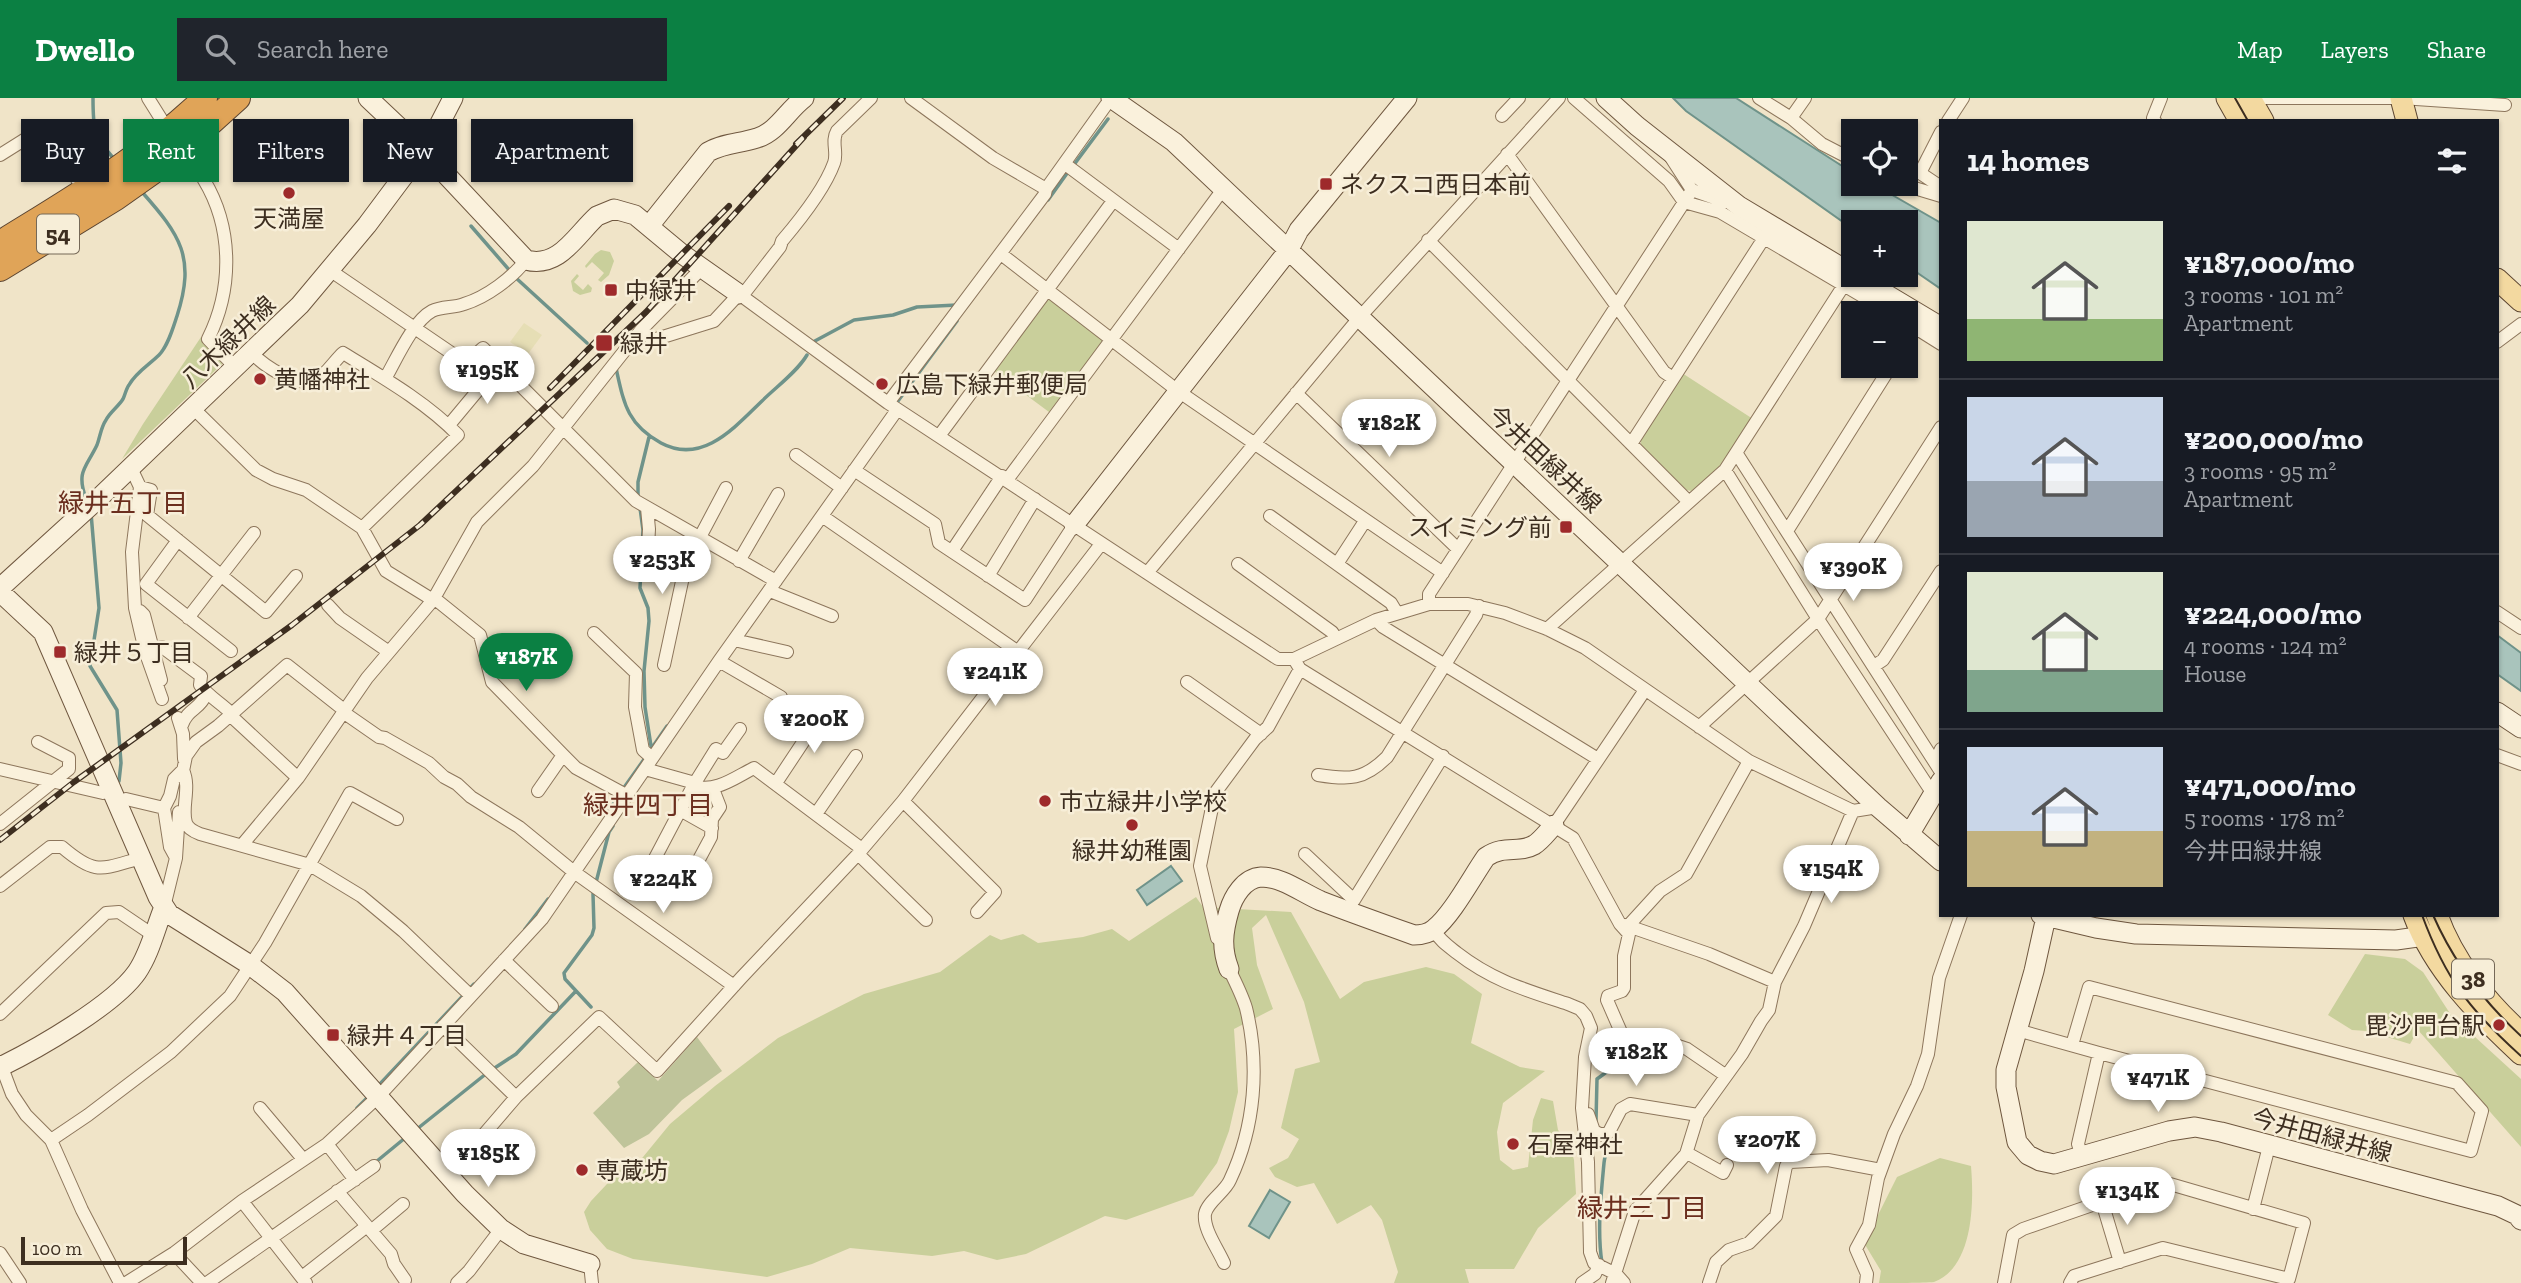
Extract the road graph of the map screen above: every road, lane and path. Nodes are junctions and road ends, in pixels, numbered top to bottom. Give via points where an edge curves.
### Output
1 (148, 98) edge
2 (205, 98) edge
3 (238, 98) edge
4 (368, 98) edge
5 (453, 98) edge
6 (804, 98) edge
7 (871, 98) edge
8 (911, 98) edge
9 (1111, 98) edge
10 (1407, 98) edge
11 (1423, 98) edge
12 (1519, 98) edge
13 (1559, 98) edge
14 (1574, 98) edge
15 (1606, 98) edge
16 (1759, 98) edge
17 (1805, 98) edge
18 (1963, 98) edge
19 (2161, 98) edge
20 (2227, 98) edge
21 (2250, 98) edge
22 (2257, 98) edge
23 (2401, 98) edge
24 (2505, 104) dead end
25 (1503, 117) dead end
26 (1791, 118) junction
27 (157, 119) edge
28 (188, 119) edge
29 (207, 119) edge
30 (391, 119) edge
31 (442, 119) edge
32 (1949, 119) edge
33 (2154, 119) edge
34 (2239, 119) edge
35 (2262, 119) edge
36 (2406, 119) edge
37 (1939, 136) edge
38 (1666, 149) junction
39 (1507, 154) junction
40 (1841, 154) edge
41 (0, 155) edge
42 (1065, 164) junction
43 (123, 175) edge
44 (205, 182) edge
45 (399, 182) edge
46 (454, 182) edge
47 (1939, 186) edge
48 (1223, 188) junction
49 (101, 189) junction
50 (1046, 189) junction
51 (1918, 189) edge
52 (1692, 190) junction
53 (1939, 195) edge
54 (1113, 201) junction
55 (1684, 202) junction
56 (1739, 206) junction
57 (649, 226) junction
58 (1764, 238) junction
59 (1428, 240) junction
60 (0, 243) edge
61 (1178, 249) junction
62 (1289, 251) junction
63 (1001, 254) junction
64 (526, 260) junction
65 (702, 268) junction
66 (0, 269) edge
67 (331, 271) junction
68 (2499, 281) edge
69 (1841, 283) edge
70 (1843, 287) edge
71 (1847, 287) edge
72 (1048, 290) junction
73 (740, 295) junction
74 (2521, 300) edge
75 (1871, 301) edge
76 (1617, 305) junction
77 (1359, 318) junction
78 (2521, 324) edge
79 (1939, 326) edge
80 (415, 327) junction
81 (641, 330) junction
82 (1918, 330) edge
83 (1112, 339) junction
84 (2499, 340) edge
85 (1939, 343) edge
86 (252, 354) junction
87 (499, 365) junction
88 (236, 368) junction
89 (1673, 378) junction
90 (1883, 378) edge
91 (385, 379) junction
92 (1567, 380) junction
93 (1178, 391) junction
94 (1296, 393) junction
95 (892, 407) junction
96 (194, 409) junction
97 (449, 425) junction
98 (563, 429) junction
99 (1939, 429) edge
100 (939, 436) junction
101 (1253, 444) junction
102 (1632, 444) junction
103 (1737, 454) junction
104 (796, 455) dead end
105 (1513, 463) junction
106 (131, 468) junction
107 (854, 470) junction
108 (1725, 470) junction
109 (1004, 478) junction
110 (140, 487) junction
111 (726, 488) dead end
112 (842, 488) junction
113 (778, 494) dead end
114 (1035, 499) junction
115 (1689, 502) junction
116 (647, 508) junction
117 (822, 516) junction
118 (1270, 516) dead end
119 (1365, 521) junction
120 (1074, 525) junction
121 (362, 528) junction
122 (1787, 531) junction
123 (254, 533) dead end
124 (696, 537) junction
125 (178, 540) junction
126 (1101, 544) junction
127 (648, 547) dead end
128 (1458, 549) junction
129 (952, 551) junction
130 (739, 562) junction
131 (1238, 564) dead end
132 (1337, 564) junction
133 (1620, 564) junction
134 (1147, 573) junction
135 (1443, 573) junction
136 (1939, 574) edge
137 (222, 575) junction
138 (296, 576) dead end
139 (988, 576) junction
140 (773, 586) junction
141 (0, 590) edge
142 (434, 599) junction
143 (1831, 599) junction
144 (1429, 604) junction
145 (327, 605) dead end
146 (1479, 607) junction
147 (135, 608) junction
148 (1397, 612) junction
149 (2499, 613) edge
150 (832, 617) dead end
151 (188, 618) junction
152 (1818, 619) junction
153 (1376, 620) junction
154 (2521, 628) edge
155 (1546, 629) junction
156 (594, 633) dead end
157 (1336, 638) junction
158 (734, 640) junction
159 (155, 649) junction
160 (231, 651) dead end
161 (1017, 651) junction
162 (389, 652) junction
163 (787, 652) dead end
164 (719, 661) junction
165 (1296, 664) junction
166 (664, 665) dead end
167 (1445, 665) junction
168 (1874, 666) junction
169 (1187, 682) dead end
170 (156, 684) junction
171 (1747, 684) junction
172 (1645, 690) junction
173 (206, 694) junction
174 (781, 697) dead end
175 (162, 699) dead end
176 (825, 709) dead end
177 (344, 711) junction
178 (2499, 713) edge
179 (231, 714) junction
180 (1699, 727) junction
181 (2521, 728) edge
182 (740, 729) dead end
183 (1403, 732) junction
184 (1261, 734) junction
185 (38, 742) dead end
186 (563, 755) junction
187 (856, 755) dead end
188 (2499, 756) edge
189 (1443, 757) junction
190 (1598, 760) junction
191 (1749, 761) junction
192 (648, 763) junction
193 (2521, 764) edge
194 (183, 766) junction
195 (0, 769) edge
196 (1318, 775) dead end
197 (1937, 777) edge
198 (298, 778) junction
199 (52, 781) junction
200 (776, 783) junction
201 (694, 784) junction
202 (713, 789) junction
203 (538, 792) dead end
204 (103, 793) dead end
205 (626, 795) junction
206 (126, 799) dead end
207 (903, 801) junction
208 (1878, 807) junction
209 (164, 808) junction
210 (680, 810) junction
211 (1853, 811) junction
212 (816, 814) junction
213 (397, 819) dead end
214 (0, 824) edge
215 (1555, 825) junction
216 (712, 828) junction
217 (1909, 835) junction
218 (242, 845) junction
219 (860, 852) junction
220 (1305, 854) dead end
221 (141, 858) junction
222 (176, 858) junction
223 (1939, 859) edge
224 (310, 865) junction
225 (574, 872) junction
226 (0, 886) edge
227 (1350, 905) junction
228 (163, 907) junction
229 (977, 912) dead end
230 (1960, 917) edge
231 (2043, 917) edge
232 (2052, 917) edge
233 (2415, 917) edge
234 (926, 920) dead end
235 (2080, 920) edge
236 (2440, 924) edge
237 (1624, 925) junction
238 (1434, 930) junction
239 (153, 935) junction
240 (2422, 938) junction
241 (1224, 943) junction
242 (504, 960) junction
243 (250, 965) junction
244 (1229, 969) joint
245 (1774, 982) junction
246 (734, 986) junction
247 (471, 996) junction
248 (552, 1006) dead end
249 (0, 1014) edge
250 (443, 1026) junction
251 (2017, 1030) junction
252 (2521, 1033) edge
253 (2072, 1045) junction
254 (2099, 1053) junction
255 (2521, 1054) edge
256 (1, 1065) edge
257 (1725, 1076) junction
258 (1583, 1082) junction
259 (379, 1096) junction
260 (516, 1097) junction
261 (260, 1108) dead end
262 (1698, 1115) junction
263 (51, 1140) junction
264 (327, 1144) junction
265 (2269, 1146) junction
266 (1687, 1153) junction
267 (2082, 1157) junction
268 (303, 1159) junction
269 (374, 1166) dead end
270 (1727, 1166) dead end
271 (1881, 1170) junction
272 (449, 1175) junction
273 (355, 1180) junction
274 (337, 1191) junction
275 (242, 1201) junction
276 (2102, 1202) junction
277 (403, 1204) dead end
278 (2253, 1209) junction
279 (2521, 1220) edge
280 (369, 1228) junction
281 (501, 1228) junction
282 (272, 1239) junction
283 (0, 1253) edge
284 (174, 1253) junction
285 (2120, 1262) junction
286 (1224, 1263) dead end
287 (1599, 1265) junction
288 (591, 1274) edge
289 (304, 1280) edge
290 (405, 1280) dead end
291 (1617, 1280) edge
292 (200, 1282) edge
293 (20, 1283) edge
294 (120, 1283) edge
295 (126, 1283) edge
296 (457, 1283) edge
297 (1581, 1283) edge
298 (1709, 1283) edge
299 (1866, 1283) edge
300 (2004, 1283) edge
301 (2070, 1283) edge

1 - 27 street
2 - 28 highway, 54
3 - 29 highway, 54
4 - 30 street
5 - 31 street, 八木緑井線
6 - 57 street via 771,131 708,152
7 - 73 street via 837,131 834,163 813,199
8 - 50 street via 993,158
9 - 42 street
9 - 48 street, 今井田緑井線 via 1174,142
10 - 62 street via 1299,230
11 - 62 street via 1309,238
12 - 25 street
13 - 39 street
14 - 55 street via 1669,181
15 - 38 street
16 - 26 street
17 - 26 street
18 - 32 street
19 - 33 street
20 - 34 main road
21 - 35 main road
22 - 23 street
23 - 24 street
23 - 36 main road
26 - 40 street
37 - 47 street via 1920,173
38 - 52 street
38 - 56 street
39 - 59 street
39 - 76 street
41 - 49 street via 43,128
42 - 50 street
42 - 54 street
43 - 49 highway, 54
44 - 88 street via 220,214 227,269 223,299 208,339
45 - 67 street, 八木緑井線
46 - 64 street
48 - 61 street
48 - 62 street, 今井田緑井線
49 - 60 highway, 54
49 - 66 highway, 54
50 - 63 street
51 - 53 street
52 - 55 street
52 - 56 street
54 - 61 street
54 - 72 street
55 - 58 street via 1720,212
55 - 76 street
56 - 79 street
57 - 64 street via 627,211 604,211 554,258
57 - 65 street
58 - 69 street
58 - 89 street
59 - 77 street
59 - 92 street
61 - 83 street
62 - 77 street, 今井田緑井線
62 - 93 street
63 - 72 street
63 - 95 street
64 - 80 street via 489,291 464,304 430,312
65 - 73 street
65 - 81 street
67 - 80 street
67 - 86 street, 八木緑井線
68 - 74 main road
70 - 103 street
71 - 75 street
72 - 83 street
72 - 100 street
73 - 81 street via 708,324 653,340
73 - 95 street
76 - 89 street
76 - 92 street
77 - 94 street
77 - 105 street, 今井田緑井線
78 - 84 street
80 - 87 street via 466,363 483,348
80 - 91 street
81 - 98 street
82 - 85 street
83 - 93 street
83 - 109 street
86 - 88 street, 八木緑井線
86 - 91 street via 288,378 307,381 317,380 343,353
87 - 97 street
87 - 98 street
88 - 96 street, 八木緑井線
89 - 102 street
90 - 122 street
91 - 97 street
92 - 102 street
92 - 105 street
93 - 101 street
93 - 120 street
94 - 101 street
94 - 128 street
95 - 100 street
95 - 107 street
96 - 106 street, 八木緑井線
96 - 121 street via 256,470 306,490
97 - 121 street via 458,435
98 - 116 street
98 - 142 street via 477,523
99 - 143 street
100 - 109 street
101 - 119 street
101 - 134 street
102 - 115 street
103 - 108 street
103 - 122 street
104 - 112 street
105 - 128 street
105 - 133 street, 今井田緑井線
106 - 110 street
106 - 141 street, 八木緑井線
107 - 112 street
107 - 129 street via 935,524 939,543
108 - 115 street
108 - 152 street
109 - 114 street
109 - 129 street
110 - 125 street via 151,490 147,514
110 - 147 street via 132,552
111 - 124 street
112 - 117 street
113 - 130 street
114 - 120 street
114 - 139 street
115 - 133 street
116 - 124 street
116 - 127 street
117 - 140 street
117 - 161 street
118 - 132 street
119 - 132 street
119 - 135 street
120 - 126 street
120 - 139 street via 1025,600
121 - 142 street via 386,571
122 - 143 street
123 - 137 street
124 - 130 street
124 - 166 street
125 - 137 street
125 - 151 street via 146,584
126 - 134 street
126 - 161 street
128 - 135 street
129 - 139 street
130 - 140 street
131 - 157 street
132 - 148 street
133 - 155 street
133 - 171 street, 今井田緑井線
134 - 165 street via 1278,659
135 - 144 street via 1429,594
136 - 168 street
137 - 138 street via 266,612
137 - 151 street
140 - 150 street
140 - 158 street
141 - 221 street via 43,632
142 - 162 street
142 - 186 street via 480,635 492,682
143 - 152 street
143 - 168 street
144 - 146 street
144 - 148 street
145 - 162 street
146 - 155 street via 1506,612
146 - 167 street
147 - 159 street via 144,615
147 - 170 street
148 - 153 street
149 - 154 street
151 - 160 street
152 - 171 street
152 - 197 street
153 - 157 street
153 - 167 street
155 - 172 street via 1585,648
156 - 192 street via 636,673 635,707
157 - 165 street
158 - 163 street
158 - 164 street
159 - 170 street via 162,680
159 - 173 street via 162,647 201,676
161 - 207 street
162 - 177 street
164 - 174 street
164 - 192 street
165 - 183 street
165 - 184 street
167 - 183 street
167 - 190 street
168 - 197 street
169 - 184 street
170 - 175 street
171 - 180 street
171 - 208 street, 今井田緑井線
172 - 180 street
172 - 190 street
173 - 179 street
173 - 194 street via 202,704 180,722
176 - 200 street
177 - 179 street via 286,665
177 - 198 street
177 - 225 street via 379,737 429,763 535,838
178 - 181 street
179 - 194 street via 196,742
179 - 198 street
180 - 191 street
182 - 201 street via 723,753 716,749
183 - 189 street
183 - 196 street via 1380,764 1354,778
184 - 241 street via 1215,793 1200,866 1217,938
185 - 199 street via 69,758 69,769
186 - 203 street
186 - 205 street via 576,768
187 - 212 street
188 - 193 street
189 - 215 street
189 - 227 street
190 - 215 street
191 - 211 street
191 - 237 street via 1686,874
192 - 201 street
192 - 205 street
194 - 209 street
194 - 218 street via 186,823 191,830
194 - 222 street
195 - 199 street
197 - 217 street
198 - 218 street
199 - 204 street
199 - 214 street
200 - 202 street via 754,768
200 - 212 street
201 - 202 street
201 - 210 street
202 - 216 street via 720,807
205 - 225 street
206 - 209 street
207 - 219 street
207 - 229 street via 995,892
208 - 211 street
208 - 217 street, 今井田緑井線
209 - 222 street
210 - 216 street
210 - 216 street via 653,862 688,880
211 - 245 street via 1804,926
212 - 219 street
213 - 224 street via 351,793
215 - 237 street via 1573,838
215 - 238 street via 1535,844 1496,850 1486,857
217 - 223 street, 今井田緑井線
218 - 224 street
219 - 234 street
219 - 246 street
220 - 227 street
221 - 226 street via 93,869 62,847 50,847
221 - 228 street
222 - 228 street
224 - 243 street
224 - 247 street via 361,896
225 - 242 street via 542,919
225 - 246 street
227 - 238 street via 1414,935
227 - 241 street via 1319,900 1282,881 1260,877 1248,881 1237,893
228 - 239 street
228 - 243 street
230 - 271 street via 1939,978 1928,1054
231 - 251 street, 今井田緑井線
232 - 235 street
233 - 240 main road, 38
235 - 240 street via 2136,934
236 - 240 street
236 - 252 main road, 38 via 2469,974
237 - 245 street
237 - 257 street via 1629,934 1624,988 1607,1000 1631,1055 1660,1054 1675,1045
238 - 258 street via 1438,938 1496,979 1580,1009 1591,1028
239 - 249 street via 119,912 106,913
239 - 256 street via 139,969 118,993
240 - 255 main road, 38 via 2455,985
241 - 244 street via 1222,952
242 - 247 street
242 - 248 street
243 - 259 street via 285,992
243 - 263 street via 230,996 192,1033
244 - 286 street via 1245,1005 1253,1070 1248,1131 1229,1183 1205,1210 1205,1223
245 - 257 street via 1769,1010
246 - 260 street via 657,1071 598,1017
247 - 250 street
250 - 259 street
250 - 260 street
251 - 253 street
251 - 267 street, 今井田緑井線 via 2006,1087 2017,1142 2040,1161 2054,1164
253 - 254 street
253 - 254 street via 2089,987 2457,1083 2482,1111 2471,1151
254 - 267 street via 2078,1144
256 - 263 street via 12,1094
257 - 262 street
258 - 262 street via 1589,1120 1602,1135 1630,1104
258 - 287 street via 1590,1252
259 - 264 street
259 - 272 street
260 - 272 street
261 - 268 street
262 - 266 street
263 - 294 street
264 - 268 street
264 - 273 street
265 - 267 street, 今井田緑井線 via 2195,1127
265 - 278 street
265 - 279 street, 今井田緑井線 via 2498,1206
266 - 270 street via 1723,1173
266 - 291 street via 1635,1211
268 - 275 street
269 - 273 street
271 - 298 street via 1828,1160 1790,1162 1776,1216 1749,1243 1729,1250 1716,1262
271 - 299 street via 1869,1225 1856,1249
272 - 281 street
273 - 274 street
274 - 280 street
274 - 282 street
275 - 282 street
275 - 284 street
276 - 278 street via 2147,1186 2170,1184
276 - 285 street
276 - 300 street via 2013,1236
277 - 280 street
278 - 285 street via 2304,1223 2289,1279 2164,1248
280 - 289 street
280 - 290 street
281 - 288 street via 524,1244
281 - 296 street
282 - 289 street
282 - 292 street
283 - 293 street
284 - 292 street
284 - 295 street
285 - 301 street via 2074,1276
287 - 291 street
287 - 297 street via 1595,1274

